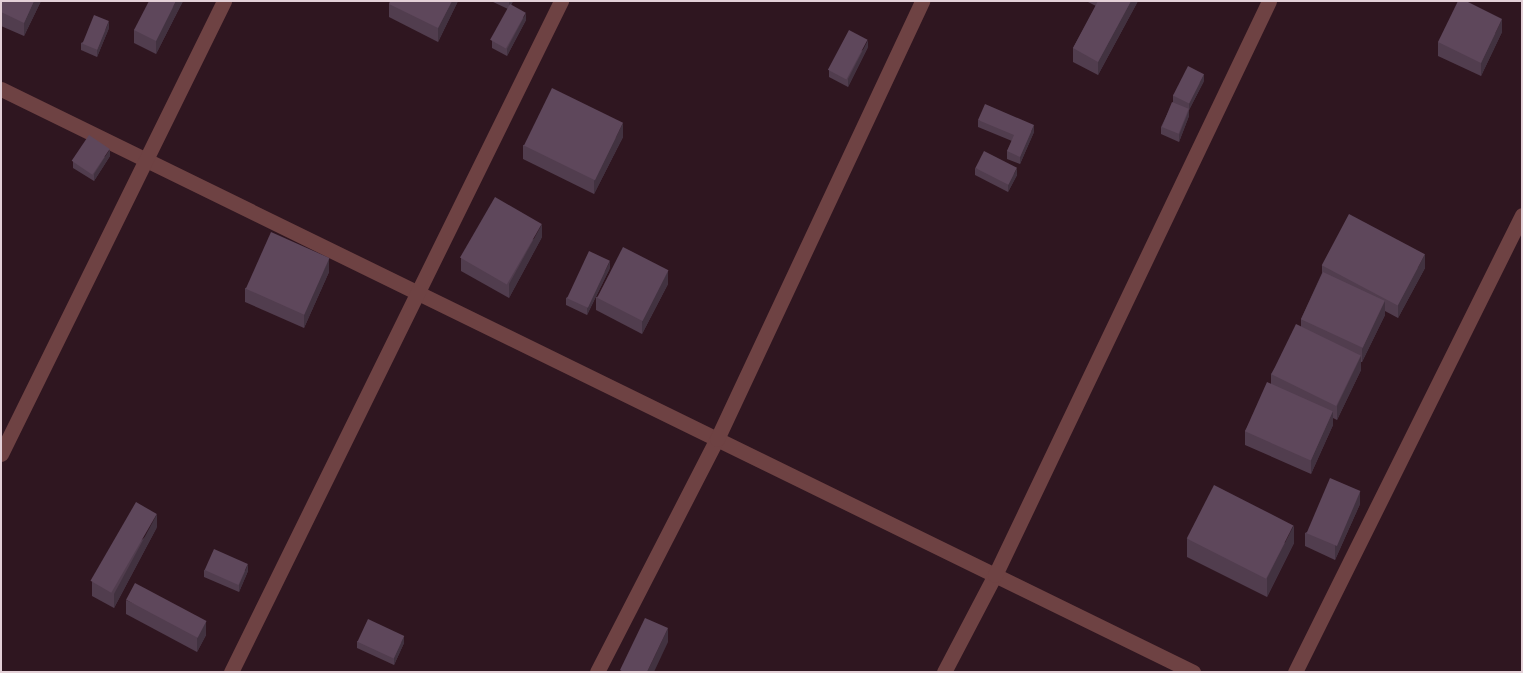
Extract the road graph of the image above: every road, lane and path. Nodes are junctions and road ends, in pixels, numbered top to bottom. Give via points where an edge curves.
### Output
1 (224, 1) edge
2 (561, 1) edge
3 (922, 1) edge
4 (1269, 1) edge
5 (1, 89) edge
6 (148, 161) junction
7 (1522, 215) edge
8 (418, 293) junction
9 (717, 439) junction
10 (1, 454) edge
11 (995, 575) junction
12 (231, 672) edge
13 (597, 672) edge
14 (944, 672) edge
15 (1193, 672) edge
16 (1295, 672) edge

1 - 6 street
2 - 8 street
3 - 9 street
4 - 11 street
5 - 6 street
6 - 8 street
6 - 10 street
7 - 16 street
8 - 9 street
8 - 12 street
9 - 11 street
9 - 13 street
11 - 14 street
11 - 15 street

